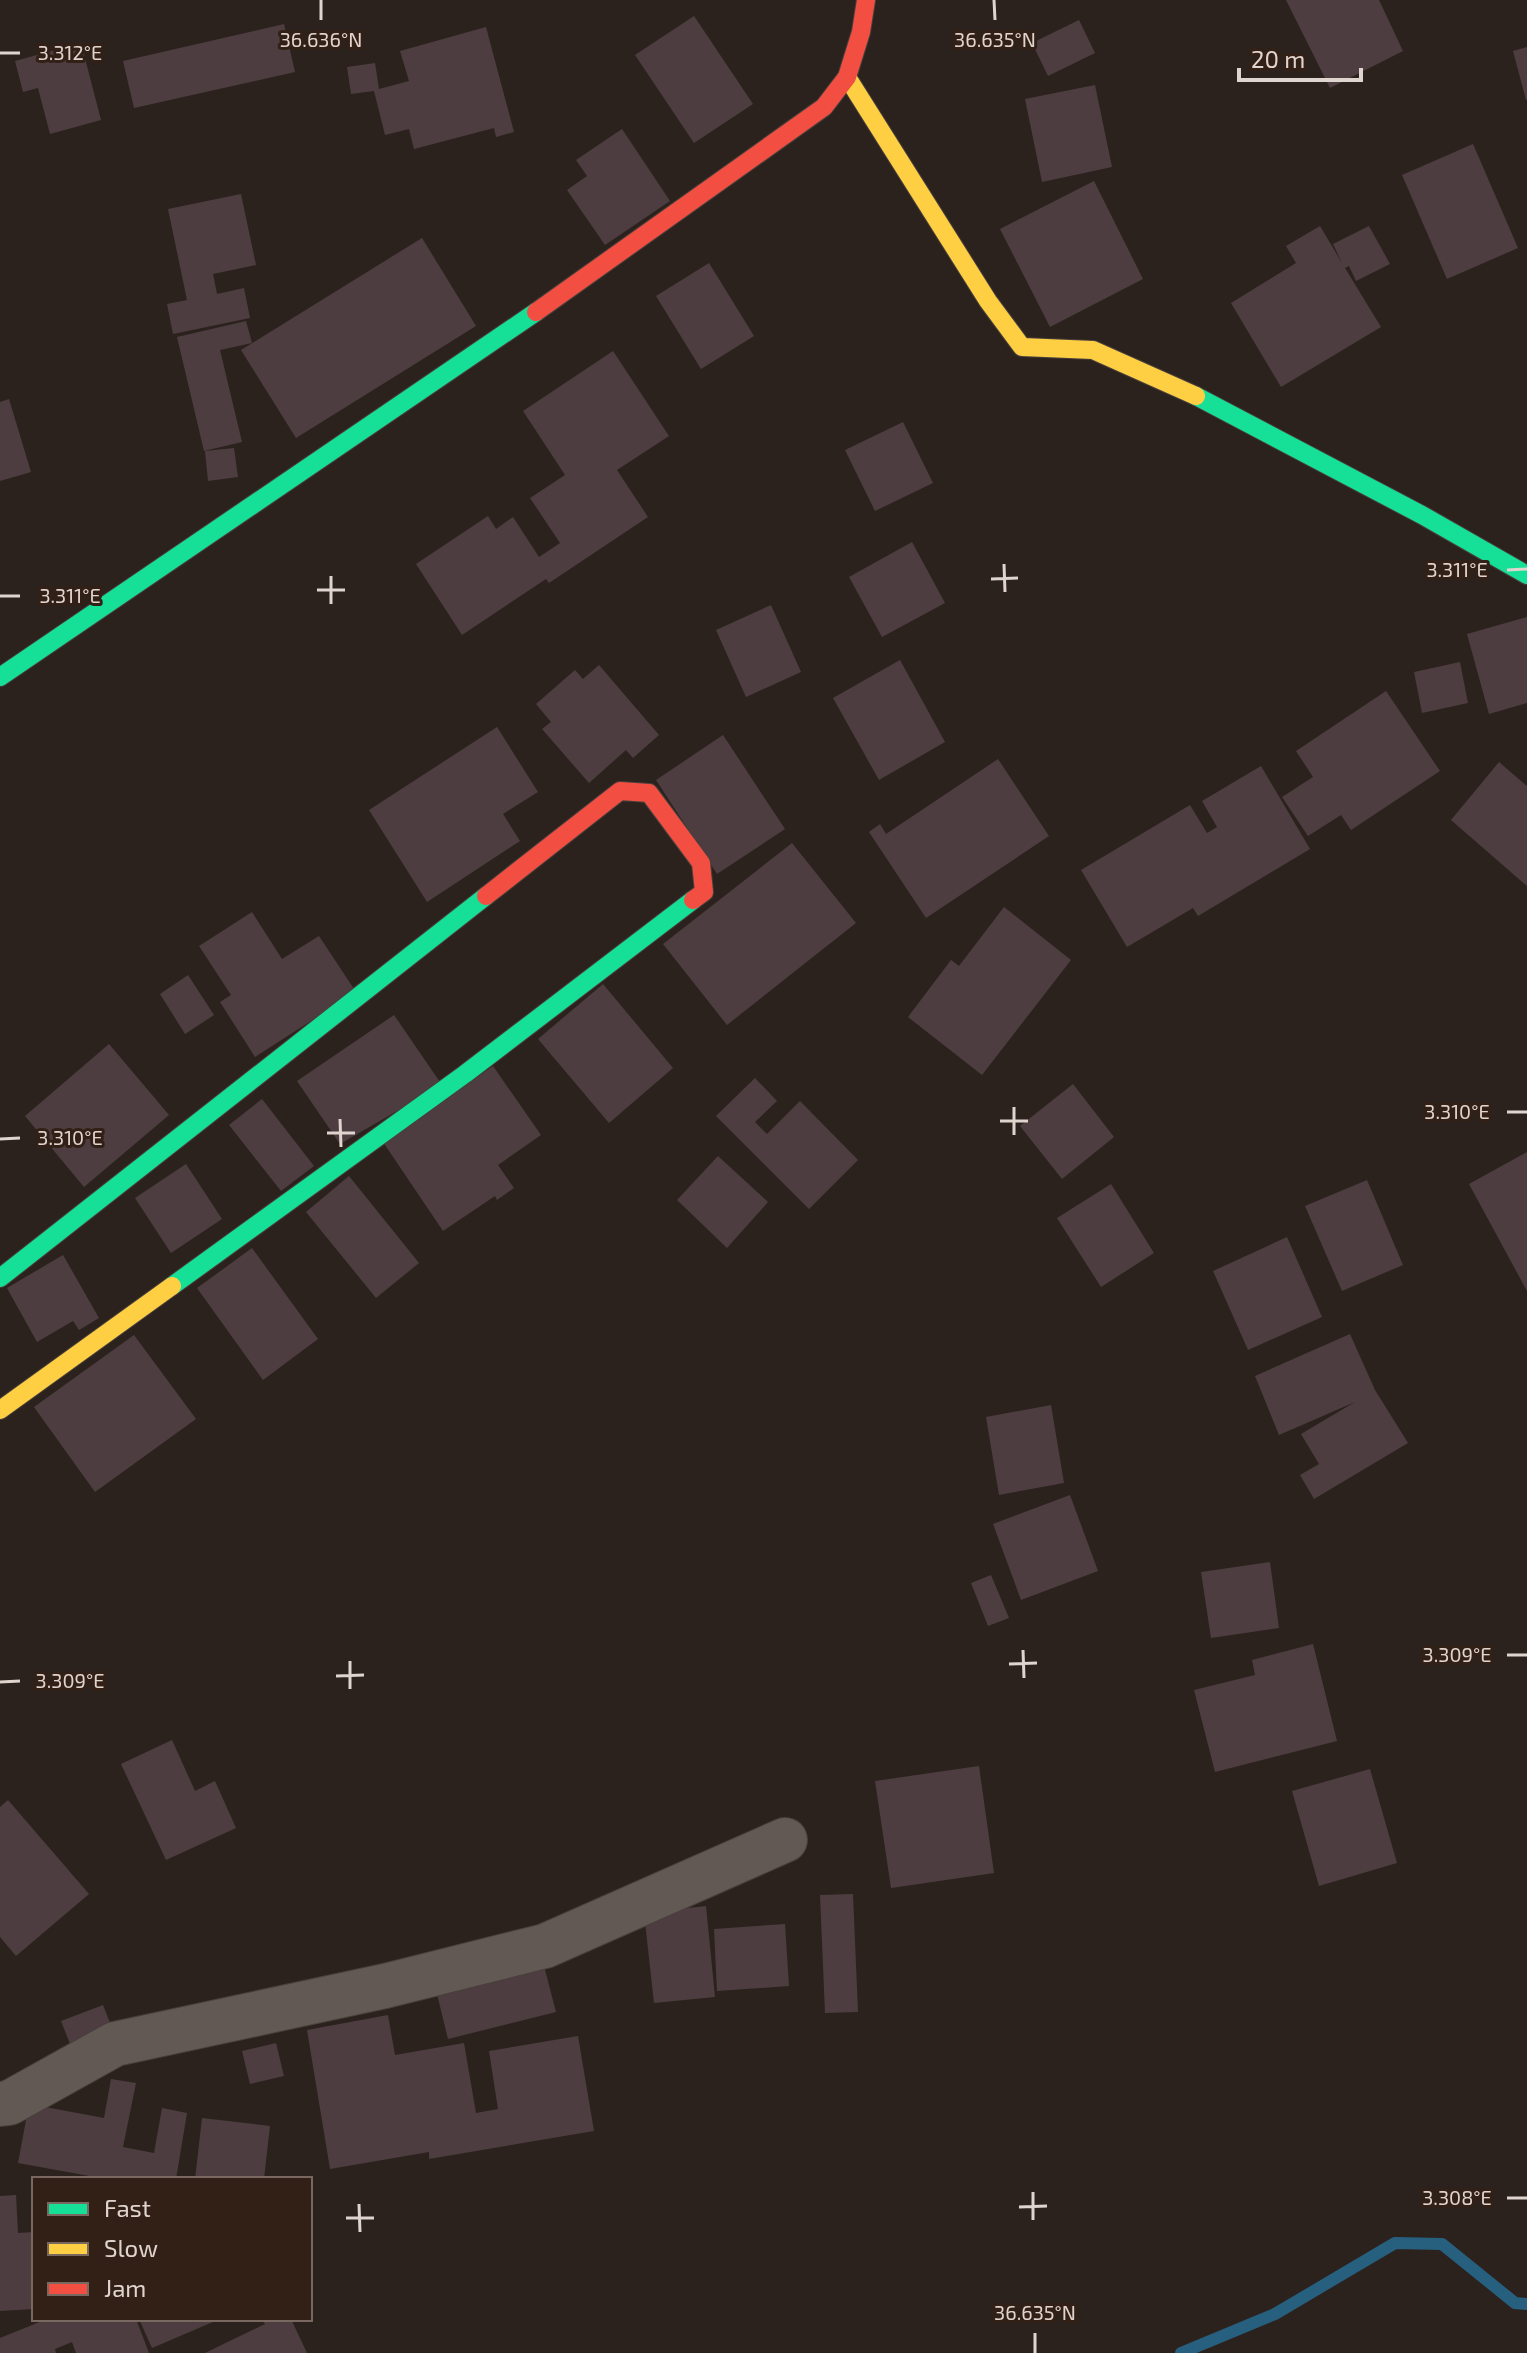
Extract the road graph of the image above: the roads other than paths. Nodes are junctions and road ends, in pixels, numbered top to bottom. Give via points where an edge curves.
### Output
1 (866, 0) edge
2 (847, 77) junction
3 (1527, 575) edge
4 (0, 677) edge
5 (0, 1278) edge
6 (0, 1410) edge
7 (785, 1840) dead end
8 (0, 2104) edge

1 - 2 street
2 - 3 street via 1022,347 1093,350 1158,379
2 - 4 street via 824,107 502,337
5 - 6 street via 620,791 649,793 701,863 704,892 465,1074
7 - 8 street via 545,1946 115,2044

